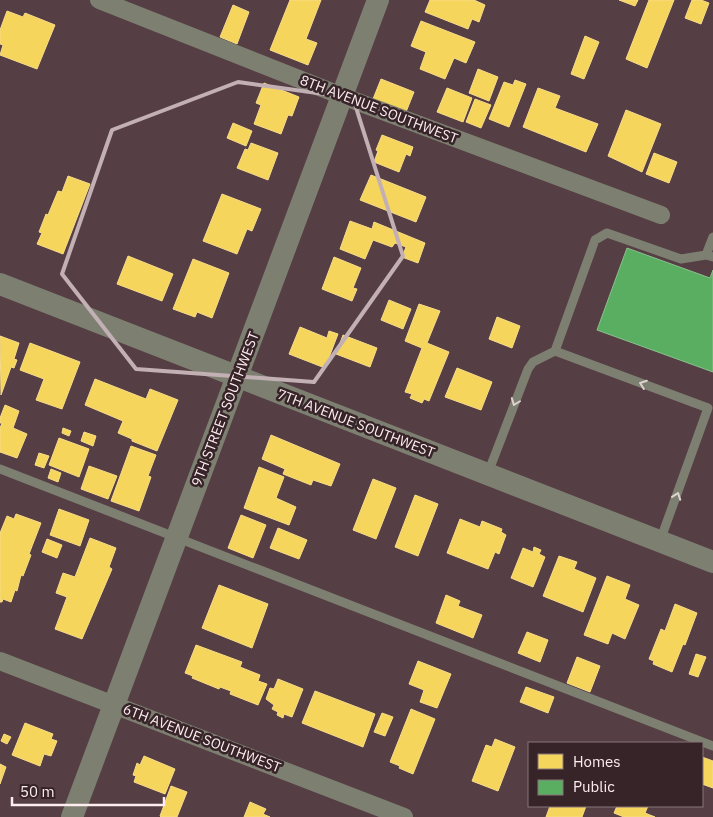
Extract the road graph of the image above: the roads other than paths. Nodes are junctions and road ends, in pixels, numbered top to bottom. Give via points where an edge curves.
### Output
1 (99, 0) edge
2 (378, 0) edge
3 (342, 96) junction
4 (661, 215) dead end
5 (713, 237) edge
6 (710, 256) edge
7 (0, 284) edge
8 (555, 351) junction
9 (237, 376) junction
10 (0, 470) edge
11 (487, 474) junction
12 (176, 539) junction
13 (660, 541) junction
14 (713, 562) edge
15 (0, 660) edge
16 (114, 704) junction
17 (703, 742) edge
18 (72, 817) edge
19 (404, 817) edge

1 - 3 street, 8TH AVENUE SOUTHWEST
2 - 3 street, 9TH STREET SOUTHWEST
3 - 4 street, 8TH AVENUE SOUTHWEST
3 - 9 street, 9TH STREET SOUTHWEST
5 - 6 lane
6 - 8 lane via 681,259 607,233 595,240
7 - 9 street, 7TH AVENUE SOUTHWEST
8 -> 11 lane via 533,362 528,369
13 -> 8 lane via 708,408
9 - 11 street, 7TH AVENUE SOUTHWEST
9 - 12 street, 9TH STREET SOUTHWEST
10 - 12 lane
11 - 13 street, 7TH AVENUE SOUTHWEST
12 - 16 street, 9TH STREET SOUTHWEST
12 - 17 lane
13 - 14 street, 7TH AVENUE SOUTHWEST
15 - 16 street, 6TH AVENUE SOUTHWEST
16 - 18 street, 9TH STREET SOUTHWEST
16 - 19 street, 6TH AVENUE SOUTHWEST

